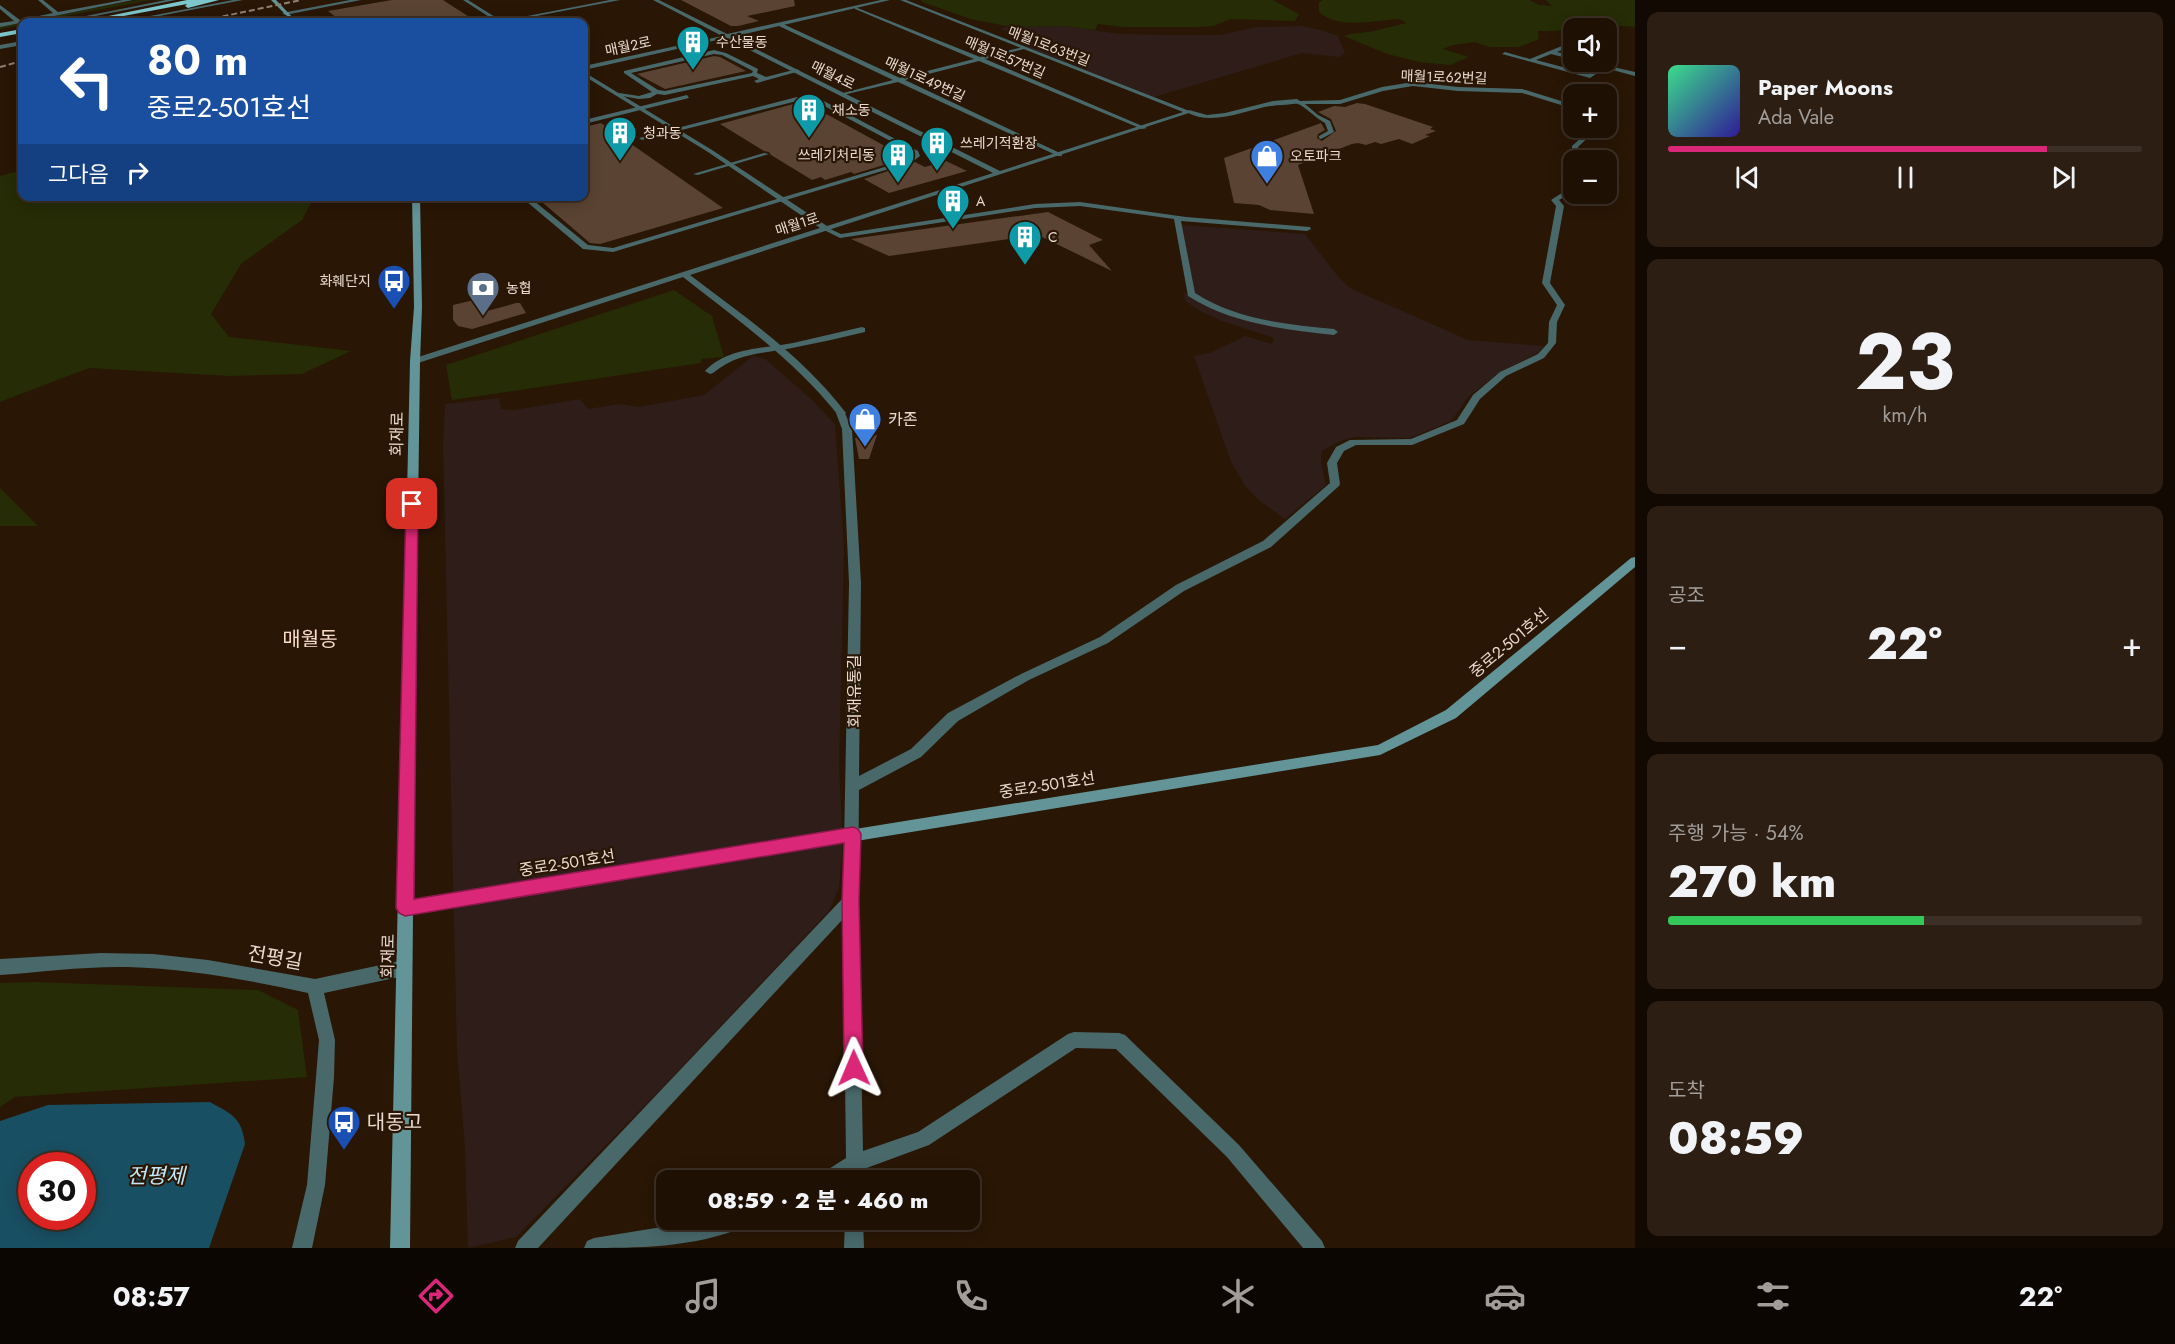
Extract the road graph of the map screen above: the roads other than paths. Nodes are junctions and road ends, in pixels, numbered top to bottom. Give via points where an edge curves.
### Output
1 (40, 0) edge
2 (86, 0) edge
3 (131, 0) edge
4 (174, 0) edge
5 (198, 0) edge
6 (216, 0) edge
7 (241, 0) edge
8 (273, 0) edge
9 (359, 0) edge
10 (465, 0) edge
11 (618, 0) edge
12 (656, 0) edge
13 (888, 0) edge
14 (902, 0) edge
15 (0, 7) edge
16 (95, 7) junction
17 (857, 8) junction
18 (285, 13) junction
19 (57, 14) junction
20 (138, 14) junction
21 (35, 18) edge
22 (80, 18) edge
23 (110, 18) edge
24 (120, 18) edge
25 (144, 18) edge
26 (291, 18) edge
27 (494, 18) edge
28 (521, 18) edge
29 (18, 21) joint
30 (0, 25) edge
31 (781, 25) junction
32 (729, 37) junction
33 (18, 38) edge
34 (18, 38) edge
35 (0, 41) edge
36 (1563, 47) edge
37 (1022, 48) junction
38 (1550, 52) junction
39 (1505, 54) dead end
40 (1563, 55) edge
41 (977, 59) junction
42 (1529, 61) junction
43 (588, 67) edge
44 (1563, 69) edge
45 (1617, 70) edge
46 (797, 71) junction
47 (1574, 72) edge
48 (1595, 72) edge
49 (754, 74) junction
50 (1635, 74) edge
51 (588, 76) edge
52 (627, 76) dead end
53 (765, 79) junction
54 (897, 80) junction
55 (718, 90) dead end
56 (655, 91) junction
57 (845, 94) junction
58 (619, 95) junction
59 (696, 95) dead end
60 (1297, 101) junction
61 (1563, 104) edge
62 (642, 108) junction
63 (1189, 112) junction
64 (588, 121) edge
65 (1144, 128) junction
66 (676, 130) junction
67 (1321, 137) dead end
68 (642, 138) dead end
69 (1584, 138) edge
70 (1575, 150) edge
71 (766, 154) dead end
72 (1060, 155) junction
73 (729, 164) junction
74 (999, 173) junction
75 (696, 174) dead end
76 (1563, 195) edge
77 (783, 200) junction
78 (416, 201) edge
79 (529, 201) edge
80 (1177, 217) junction
81 (825, 229) junction
82 (1307, 229) dead end
83 (685, 275) junction
84 (862, 330) dead end
85 (1334, 332) dead end
86 (778, 348) junction
87 (415, 362) junction
88 (710, 372) dead end
89 (1635, 561) edge
90 (853, 786) junction
91 (853, 834) junction
92 (850, 901) junction
93 (405, 908) junction
94 (0, 967) edge
95 (404, 968) junction
96 (315, 987) junction
97 (855, 1170) edge
98 (859, 1170) edge
99 (702, 1230) edge
100 (854, 1230) edge
101 (302, 1248) edge
102 (400, 1248) edge
103 (525, 1248) edge
104 (594, 1248) edge
105 (854, 1248) edge
106 (1315, 1248) edge

1 - 19 street
2 - 16 street
3 - 16 street
4 - 22 street
5 - 20 highway
6 - 20 highway
7 - 25 street
8 - 18 main road
9 - 18 street
10 - 27 street
11 - 28 street
12 - 32 street, 매월4로
13 - 17 street, 매월2로
14 - 37 street, 매월1로63번길
15 - 29 street
16 - 19 street
17 - 31 street, 매월2로
17 - 41 street, 매월1로57번길
18 - 26 main road
19 - 21 street
20 - 23 highway
20 - 24 highway
29 - 30 street
31 - 32 street, 매월2로
31 - 54 street, 매월1로49번길
32 - 43 street, 매월2로
32 - 46 street, 매월4로
33 - 35 highway
34 - 35 highway
36 - 38 street
37 - 41 street
37 - 63 street, 매월1로63번길
38 - 40 street
38 - 42 street
39 - 42 street
41 - 54 street
41 - 65 street, 매월1로57번길
42 - 44 street
45 - 50 street
46 - 53 street
46 - 57 street, 매월4로
47 - 48 street via 1590,76
49 - 53 street
49 - 56 street via 670,93
49 - 56 street via 756,70 714,52 626,72
51 - 58 street
52 - 56 street via 636,86
53 - 55 street
54 - 57 street
54 - 72 street, 매월1로49번길
56 - 58 street via 643,98
57 - 74 street, 매월4로
58 - 62 street
59 - 62 street
60 - 61 street, 매월1로62번길 via 1346,101 1413,84 1522,91
60 - 63 street, 매월1로62번길 via 1216,116
60 - 67 street via 1328,122 1331,132
62 - 64 street
62 - 66 street
63 - 65 street, 매월1로
65 - 72 street, 매월1로
66 - 68 street
66 - 73 street
66 - 77 street via 796,99 816,99 916,152 917,156 910,161
69 - 70 street
71 - 73 street
72 - 74 street, 매월1로
73 - 75 street
73 - 77 street
74 - 81 street, 매월1로
76 - 90 street via 1555,200 1560,206 1546,283 1561,304 1553,322 1552,343 1540,356 1503,374 1476,397 1461,422 1413,442 1353,441 1340,449 1332,463 1335,484 1267,543 1180,588 1104,640 952,717 916,753
77 - 79 street via 604,251 586,247
77 - 81 street
78 - 87 main road, 회재로
80 - 81 street via 1087,205 1054,205 840,236
80 - 82 street
80 - 85 street via 1191,294 1200,301 1251,320
81 - 83 street, 매월1로
83 - 86 street, 회재유통길
83 - 87 street, 매월1로
84 - 86 street
86 - 88 street via 734,354
86 - 90 street, 회재유통길 via 831,399 845,418 847,429 855,583
87 - 93 main road, 회재로
89 - 91 main road, 중로2-501호선 via 1451,714 1380,750
90 - 91 street, 회재유통길
91 - 92 street, 회재유통길
91 - 93 main road, 중로2-501호선
92 - 97 street, 회재유통길
92 - 103 street
93 - 95 main road, 회재로
94 - 96 street, 전평길 via 103,960 166,964 274,977
95 - 96 street
95 - 102 main road, 회재로
96 - 101 street, 전평길 via 327,1040 316,1185
98 - 106 street via 923,1139 1074,1040 1119,1041 1233,1151
99 - 104 street
100 - 105 street

